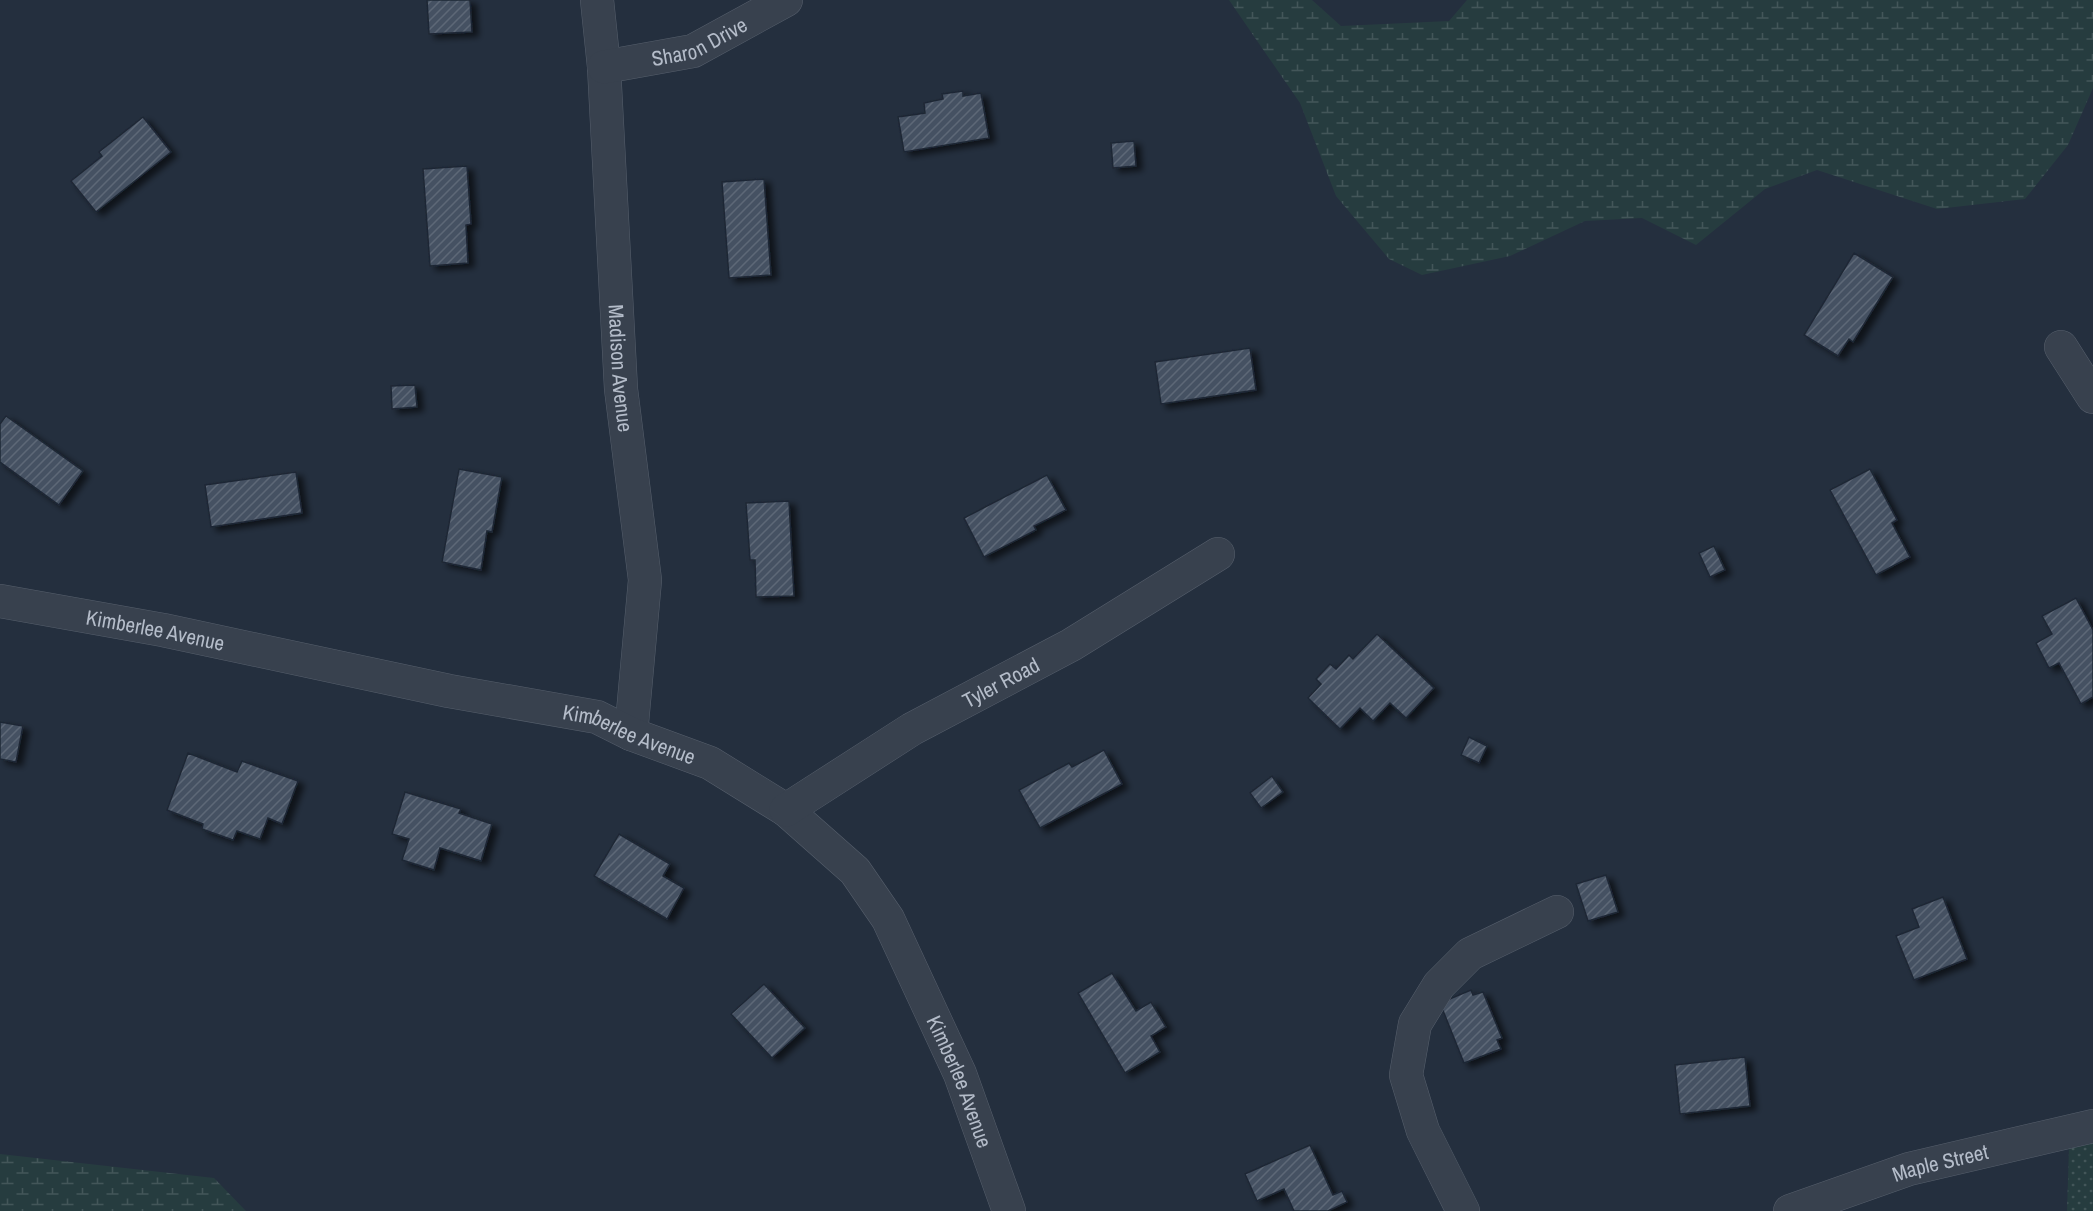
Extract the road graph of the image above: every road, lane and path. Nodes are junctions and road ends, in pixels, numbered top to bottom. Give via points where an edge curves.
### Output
1 (597, 0) edge
2 (786, 0) edge
3 (604, 68) junction
4 (2061, 347) dead end
5 (2093, 397) edge
6 (1218, 554) dead end
7 (0, 601) edge
8 (632, 734) junction
9 (786, 810) junction
10 (1557, 912) dead end
11 (2093, 1126) edge
12 (1009, 1211) edge
13 (1463, 1211) edge
14 (1790, 1211) edge

1 - 3 street, Madison Avenue
2 - 3 street, Sharon Drive via 693,51
3 - 8 street, Madison Avenue via 621,388 645,580
4 - 5 street
6 - 9 street, Tyler Road via 1071,645 912,729
7 - 8 street, Kimberlee Avenue via 597,717
8 - 9 street, Kimberlee Avenue via 710,764
9 - 12 street, Kimberlee Avenue via 855,871 888,919 960,1074
10 - 13 street via 1470,954 1440,985 1415,1024 1406,1075 1423,1131
11 - 14 street, Maple Street via 1909,1169

